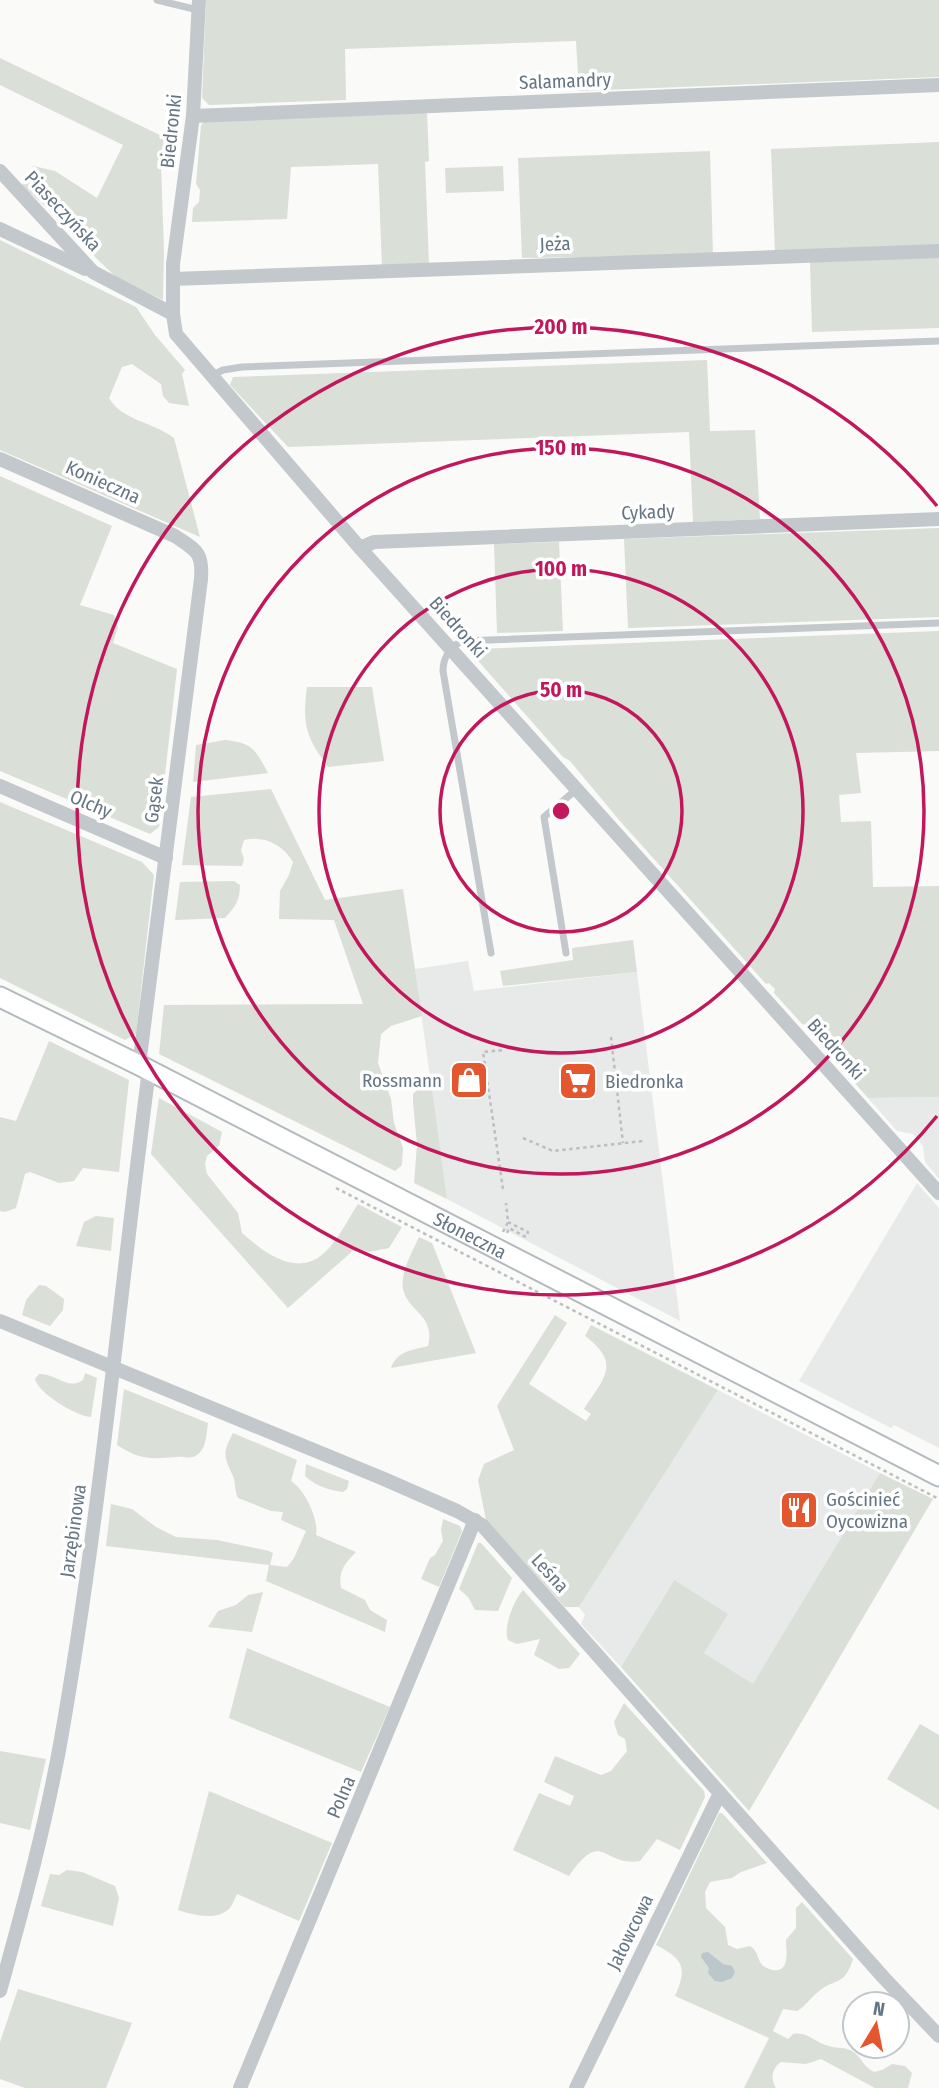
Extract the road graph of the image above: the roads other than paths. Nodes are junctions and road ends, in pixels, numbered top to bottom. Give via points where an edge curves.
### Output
1 (157, 0) edge
2 (199, 5) edge
3 (939, 85) edge
4 (193, 116) junction
5 (0, 171) edge
6 (0, 229) edge
7 (939, 251) edge
8 (93, 272) junction
9 (173, 279) junction
10 (173, 314) junction
11 (939, 341) edge
12 (211, 376) junction
13 (0, 459) edge
14 (939, 519) edge
15 (189, 545) joint
16 (360, 548) junction
17 (939, 623) edge
18 (452, 648) junction
19 (0, 786) edge
20 (577, 789) junction
21 (166, 858) junction
22 (491, 953) dead end
23 (566, 953) dead end
24 (0, 997) edge
25 (144, 1068) junction
26 (939, 1193) edge
27 (0, 1321) edge
28 (114, 1368) junction
29 (939, 1476) edge
30 (475, 1520) junction
31 (720, 1793) junction
32 (0, 1992) edge
33 (939, 2036) edge
34 (240, 2088) edge
35 (576, 2088) edge

1 - 2 lane
2 - 4 street, Biedronki
3 - 4 street, Salamandry
4 - 9 street, Biedronki
5 - 8 street, Piaseczyńska
6 - 8 street
7 - 9 street, Jeża
8 - 10 street, Piaseczyńska
9 - 10 street, Biedronki
10 - 12 street, Biedronki via 176,334
11 - 12 lane via 242,367
12 - 16 street, Biedronki
13 - 15 street, Konieczna via 133,515
14 - 16 street, Cykady via 374,542
15 - 21 street, Gąsek via 198,553 202,567
16 - 18 street, Biedronki
17 - 18 lane via 462,641
18 - 20 street, Biedronki
18 - 22 lane via 443,671
19 - 21 street, Olchy
20 - 23 lane via 544,817
20 - 26 street, Biedronki
21 - 25 street, Gąsek
24 - 25 main road, Słoneczna
25 - 28 street, Jarzębinowa
25 - 29 main road, Słoneczna
27 - 28 street, Leśna
28 - 30 street, Leśna
28 - 32 street, Jarzębinowa via 61,1740
30 - 31 street, Leśna
30 - 34 street, Polna
31 - 33 street, Leśna
31 - 35 street, Jałowcowa

